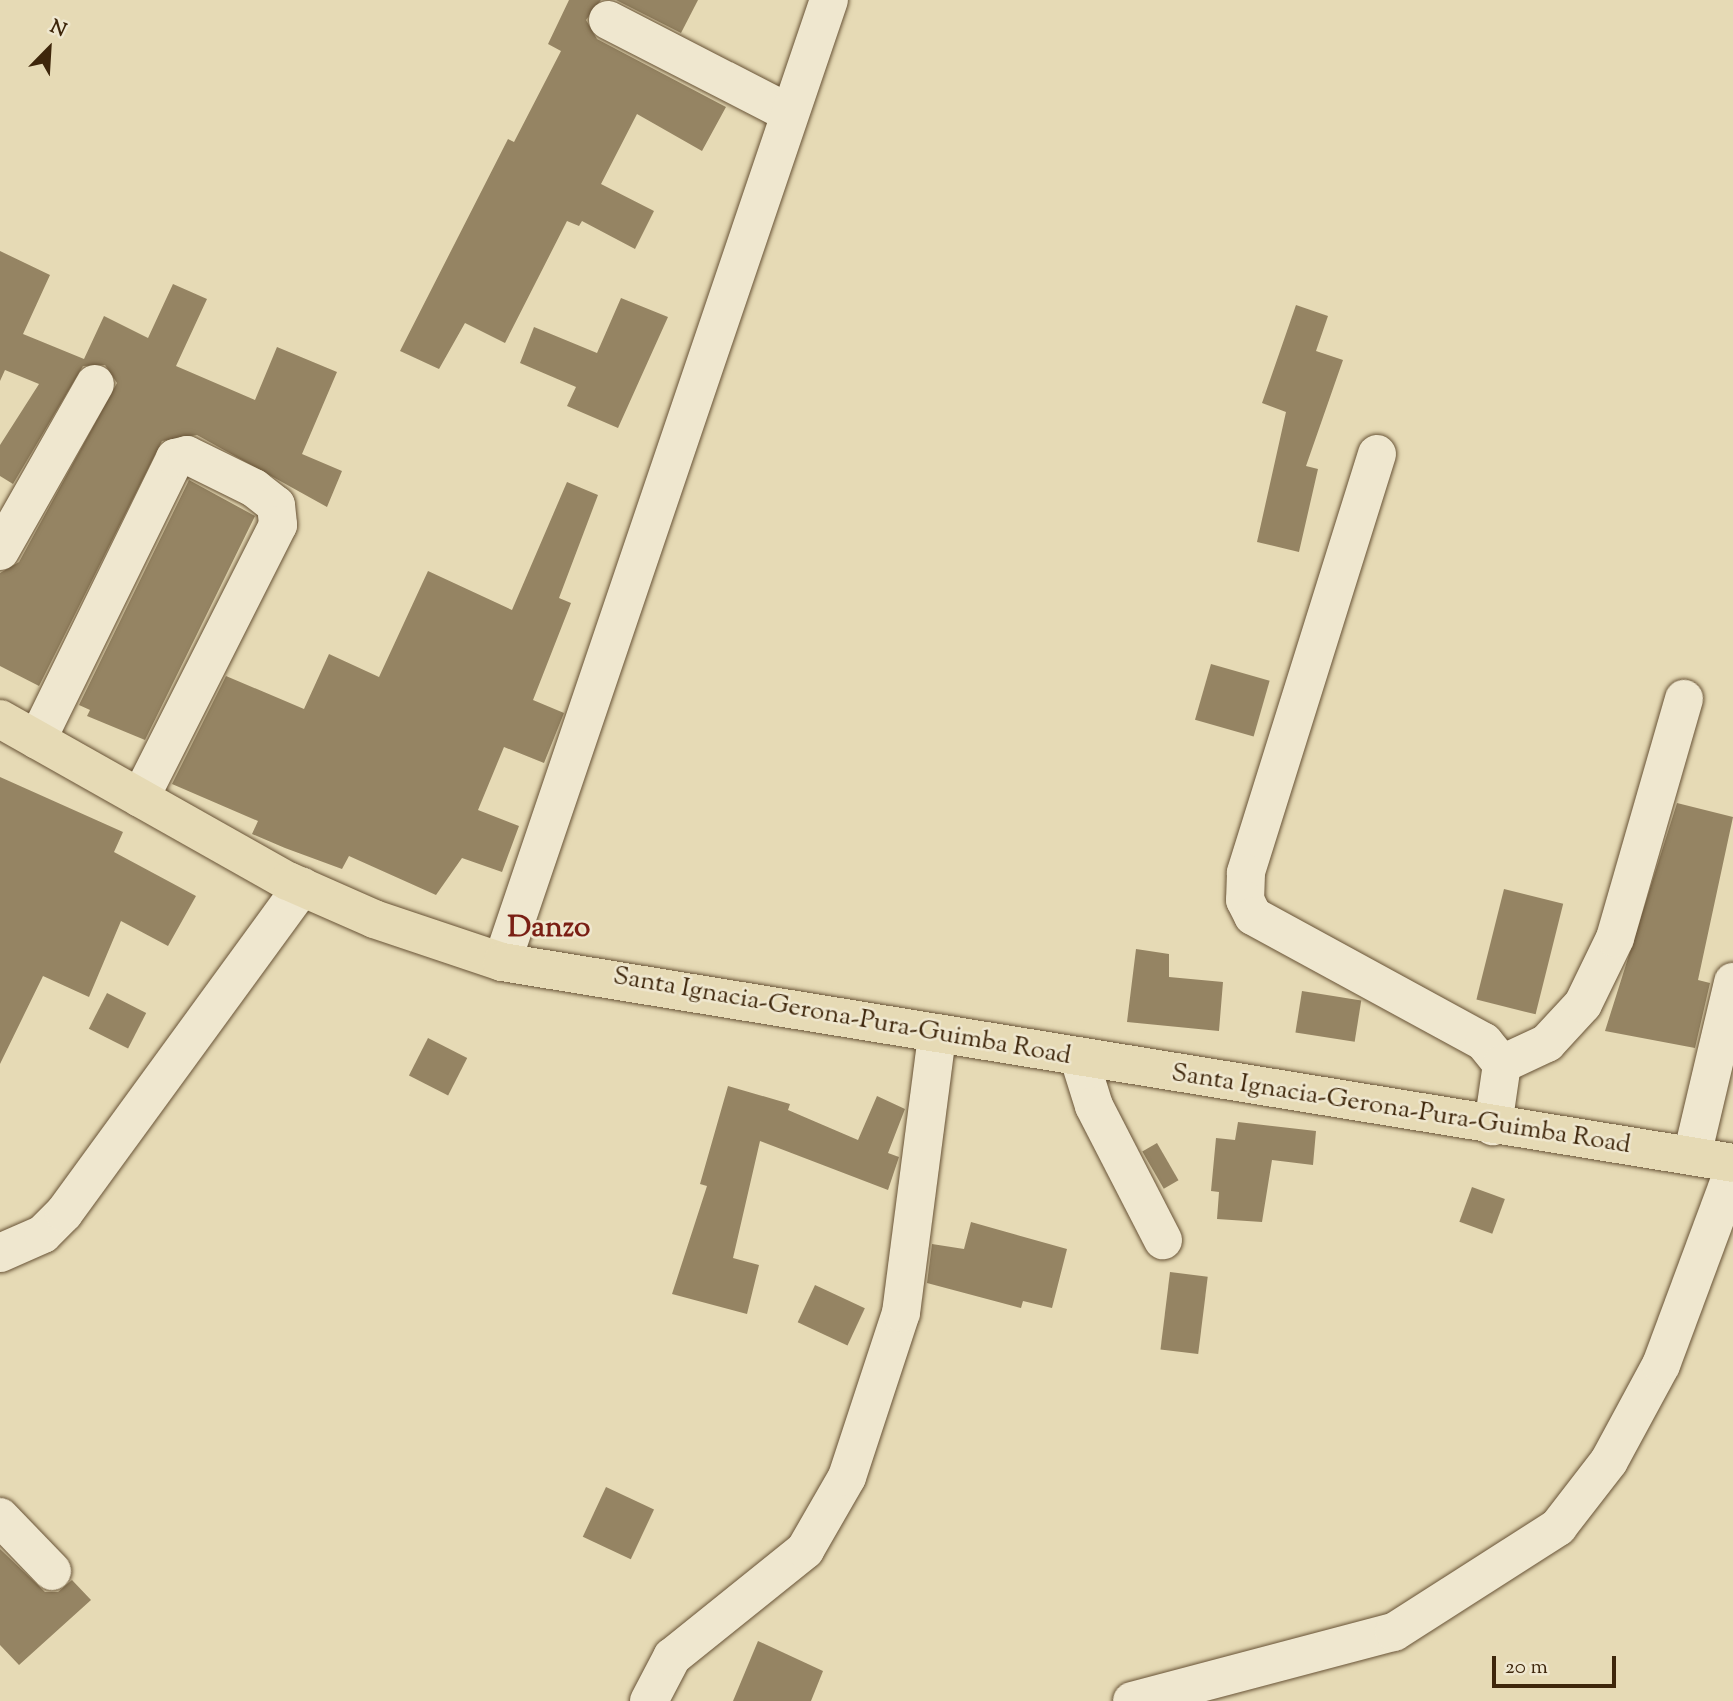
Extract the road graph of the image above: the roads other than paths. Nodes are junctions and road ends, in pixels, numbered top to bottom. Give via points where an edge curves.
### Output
1 (830, 0) edge
2 (608, 20) dead end
3 (787, 112) junction
4 (95, 384) dead end
5 (1377, 454) dead end
6 (0, 551) edge
7 (1684, 699) dead end
8 (0, 719) edge
9 (37, 740) junction
10 (141, 798) junction
11 (302, 887) junction
12 (502, 962) junction
13 (1733, 982) edge
14 (937, 1034) junction
15 (1079, 1058) junction
16 (1502, 1063) junction
17 (1493, 1126) junction
18 (1692, 1156) junction
19 (1733, 1163) edge
20 (1733, 1171) edge
21 (1163, 1240) dead end
22 (0, 1253) edge
23 (0, 1517) edge
24 (52, 1571) dead end
25 (649, 1701) edge
26 (1132, 1701) edge

1 - 3 street
2 - 3 street
3 - 12 street
4 - 6 street
5 - 16 street via 1246,873 1245,900 1253,916 1454,1023
7 - 16 street via 1615,938 1583,1004 1547,1043
8 - 9 main road, Santa Ignacia-Gerona-Pura-Guimba Road
9 - 10 main road, Santa Ignacia-Gerona-Pura-Guimba Road
9 - 10 street via 175,458 187,455 254,488 276,505 278,525
10 - 11 main road, Santa Ignacia-Gerona-Pura-Guimba Road
11 - 12 main road, Santa Ignacia-Gerona-Pura-Guimba Road
11 - 22 street via 64,1213 43,1234
12 - 14 main road, Santa Ignacia-Gerona-Pura-Guimba Road
13 - 18 street
14 - 15 main road, Santa Ignacia-Gerona-Pura-Guimba Road
14 - 25 street via 901,1313 847,1476 805,1550 672,1657
15 - 17 main road, Santa Ignacia-Gerona-Pura-Guimba Road
15 - 21 street via 1094,1106
16 - 17 street
17 - 18 main road, Santa Ignacia-Gerona-Pura-Guimba Road
18 - 19 main road, Santa Ignacia-Gerona-Pura-Guimba Road
20 - 26 street via 1661,1364 1609,1461 1558,1527 1394,1632
23 - 24 street

